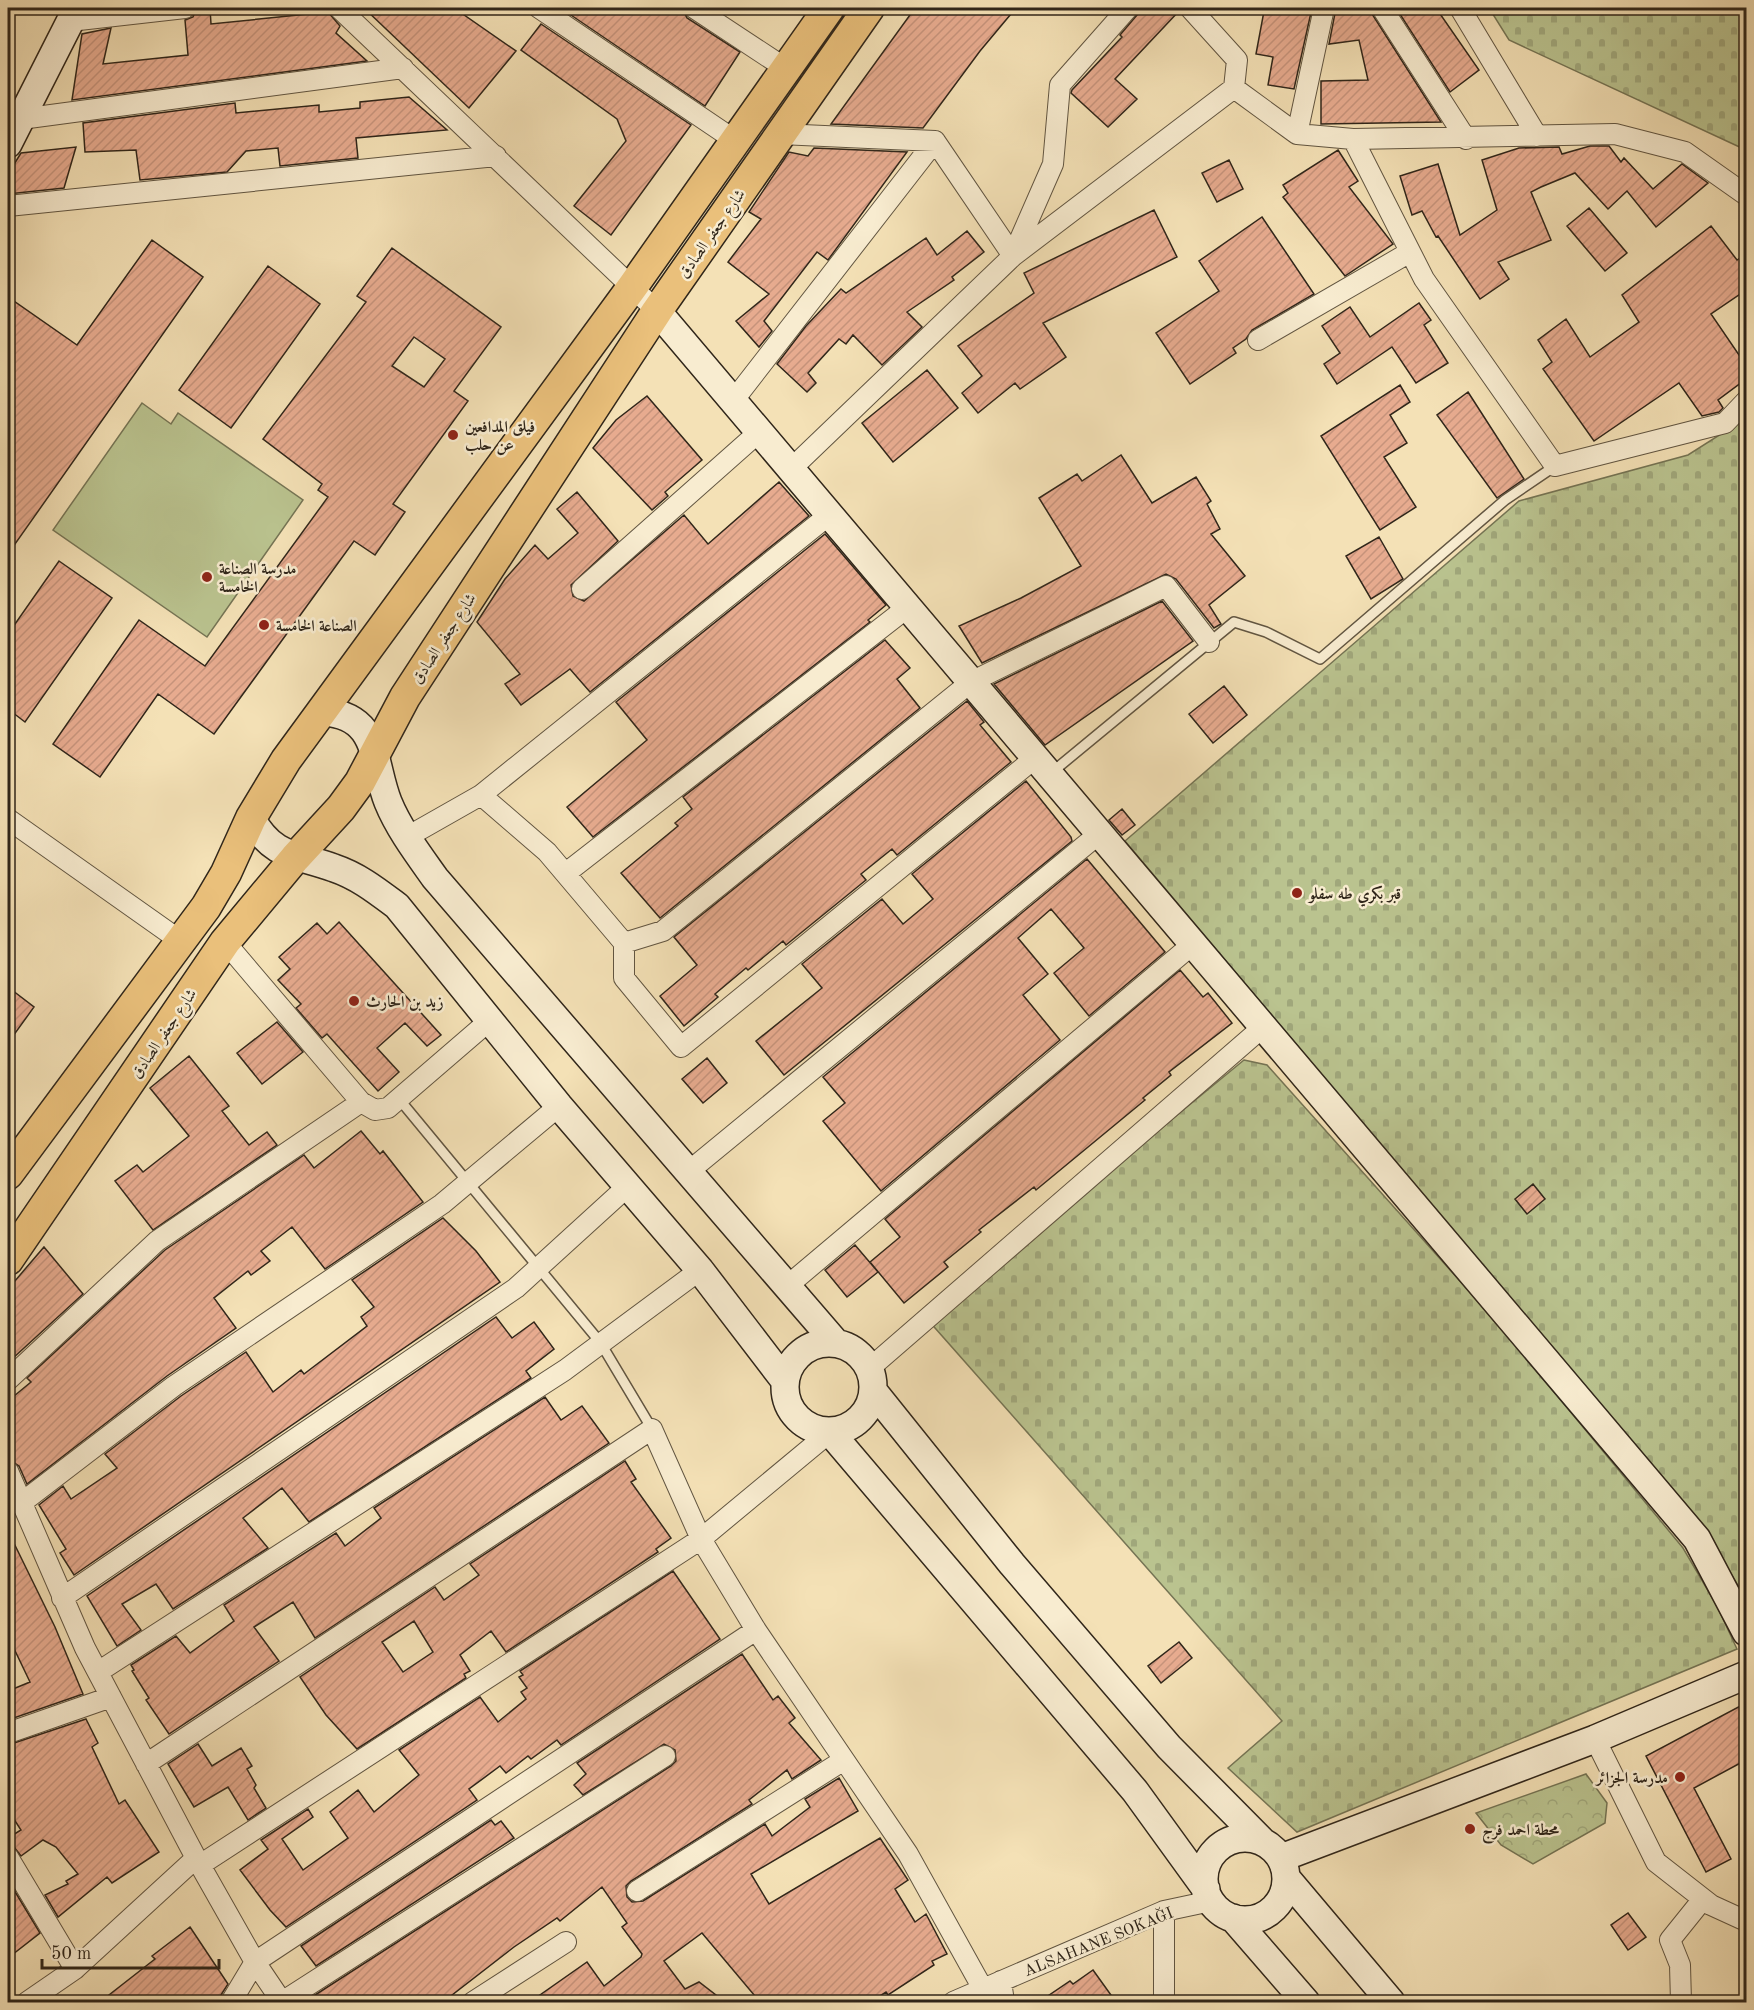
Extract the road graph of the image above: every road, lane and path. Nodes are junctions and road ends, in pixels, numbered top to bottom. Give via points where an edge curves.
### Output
1 (185, 8) edge
2 (339, 8) edge
3 (539, 8) edge
4 (694, 8) edge
5 (829, 8) edge
6 (869, 8) edge
7 (1128, 8) edge
8 (1190, 8) edge
9 (1324, 8) edge
10 (1382, 8) edge
11 (1460, 8) edge
12 (73, 14) edge
13 (784, 68) junction
14 (403, 69) junction
15 (1234, 88) junction
16 (21, 118) junction
17 (780, 134) junction
18 (1297, 134) junction
19 (1537, 136) junction
20 (1466, 138) junction
21 (1353, 139) junction
22 (736, 141) junction
23 (935, 141) junction
24 (8, 144) edge
25 (496, 156) junction
26 (1746, 195) edge
27 (8, 206) edge
28 (1410, 252) junction
29 (1013, 256) junction
30 (633, 286) junction
31 (657, 311) junction
32 (1258, 340) dead end
33 (733, 401) junction
34 (1746, 401) edge
35 (759, 432) junction
36 (1555, 466) junction
37 (791, 469) junction
38 (829, 514) junction
39 (582, 589) dead end
40 (908, 607) junction
41 (1209, 642) junction
42 (971, 682) junction
43 (324, 712) junction
44 (376, 754) junction
45 (1042, 766) junction
46 (481, 795) junction
47 (251, 818) junction
48 (8, 819) edge
49 (1100, 833) junction
50 (407, 837) junction
51 (295, 858) junction
52 (566, 873) junction
53 (182, 942) junction
54 (225, 942) junction
55 (624, 943) junction
56 (1193, 944) junction
57 (489, 1021) junction
58 (1263, 1026) junction
59 (399, 1099) junction
60 (361, 1102) junction
61 (558, 1106) junction
62 (688, 1172) junction
63 (8, 1174) edge
64 (467, 1182) junction
65 (628, 1186) junction
66 (8, 1260) edge
67 (538, 1268) junction
68 (699, 1270) junction
69 (786, 1287) junction
70 (600, 1342) junction
71 (836, 1343) junction
72 (8, 1380) edge
73 (872, 1380) junction
74 (785, 1381) junction
75 (652, 1428) junction
76 (830, 1432) junction
77 (8, 1471) edge
78 (20, 1504) junction
79 (701, 1539) junction
80 (62, 1598) junction
81 (756, 1630) junction
82 (1746, 1632) edge
83 (98, 1672) junction
84 (1746, 1675) edge
85 (111, 1697) junction
86 (8, 1733) edge
87 (1595, 1739) junction
88 (665, 1756) dead end
89 (844, 1760) junction
90 (146, 1764) junction
91 (8, 1857) edge
92 (1277, 1860) junction
93 (198, 1862) junction
94 (637, 1891) dead end
95 (1208, 1895) junction
96 (1703, 1899) junction
97 (1164, 1911) junction
98 (1233, 1918) junction
99 (1746, 1921) edge
100 (566, 1942) dead end
101 (255, 1962) junction
102 (75, 1969) junction
103 (1001, 1981) junction
104 (983, 1989) junction
105 (27, 2002) edge
106 (231, 2002) edge
107 (282, 2002) edge
108 (473, 2002) edge
109 (953, 2002) edge
110 (1004, 2002) edge
111 (1164, 2002) edge
112 (1306, 2002) edge
113 (1391, 2002) edge
114 (1681, 2002) edge

1 - 12 street
2 - 14 street
3 - 22 street
4 - 13 street
5 - 13 main road, شارع جعفر الصادق
6 - 17 main road, شارع جعفر الصادق
7 - 29 street via 1060,85 1053,164
8 - 15 street via 1237,60
9 - 18 street
10 - 20 street
11 - 19 street
12 - 16 main road
13 - 22 main road, شارع جعفر الصادق
14 - 16 street
14 - 25 street
15 - 18 street
15 - 29 street
16 - 24 main road
17 - 23 street
17 - 31 main road, شارع جعفر الصادق
18 - 21 street
19 - 20 street
19 - 26 street via 1615,134 1685,152
20 - 21 street
21 - 28 street
22 - 30 main road, شارع جعفر الصادق
23 - 29 street
23 - 33 street
25 - 27 street
25 - 30 street
28 - 32 street
28 - 36 street via 1424,279
29 - 37 street
30 - 31 street
30 - 43 main road, شارع جعفر الصادق
31 - 33 main road
31 - 44 main road, شارع جعفر الصادق via 405,697
33 - 35 main road
34 - 36 street via 1725,423
35 - 37 main road
35 - 39 street
36 - 41 lane via 1505,500 1320,659 1266,632 1234,622
37 - 38 main road
38 - 40 main road
38 - 46 street
40 - 42 main road
40 - 52 street
41 - 42 street via 1166,586
41 - 45 lane
42 - 45 main road
42 - 55 street via 663,931
43 - 44 main road via 357,723
43 - 47 main road, شارع جعفر الصادق via 286,760
44 - 50 main road via 388,802
44 - 51 main road, شارع جعفر الصادق via 341,808
45 - 49 main road
45 - 55 street via 681,1047 624,978
46 - 50 street
46 - 52 street
47 - 51 main road via 268,843
47 - 53 main road, شارع جعفر الصادق via 226,873
48 - 53 street
49 - 56 main road
49 - 62 street
50 - 62 main road via 435,878
51 - 54 main road, شارع جعفر الصادق
51 - 57 main road via 335,868 367,883 397,906
52 - 55 street
53 - 63 main road, شارع جعفر الصادق
54 - 60 street
54 - 66 main road, شارع جعفر الصادق
56 - 58 main road
56 - 69 street
57 - 59 street
57 - 61 main road
58 - 73 street
58 - 82 main road via 1697,1539
59 - 60 street via 388,1108 375,1110
59 - 64 lane
60 - 72 street via 157,1241
61 - 64 street
61 - 65 main road
62 - 69 main road
64 - 67 lane
64 - 78 street via 442,1204 174,1386
65 - 67 street
65 - 68 main road
67 - 70 lane
67 - 80 street via 516,1288
68 - 70 street
68 - 74 main road
69 - 71 main road
70 - 75 lane
70 - 83 street via 566,1370
71 - 73 main road via 862,1356
71 - 74 main road via 822,1343 798,1356
73 - 76 main road via 864,1416 849,1427
73 - 92 main road via 1012,1564 1169,1747
74 - 76 main road via 791,1410 801,1422
75 - 79 street
75 - 90 street
76 - 79 street
76 - 95 main road via 1135,1791
77 - 78 street
78 - 80 street
79 - 81 street
79 - 93 street
80 - 83 street
81 - 89 street
81 - 101 street
83 - 85 street
84 - 87 main road
85 - 86 street
85 - 90 street
87 - 92 main road
87 - 96 street via 1656,1862
88 - 107 street
89 - 94 street
89 - 104 street via 908,1854
90 - 93 street
91 - 102 street
92 - 95 main road via 1236,1839 1224,1844 1207,1863 1204,1876
92 - 98 main road via 1281,1898 1260,1917
92 - 113 main road
93 - 101 street
93 - 102 street
95 - 97 street
95 - 98 main road via 1220,1911
96 - 99 street
96 - 114 street via 1670,1940 1680,1965
97 - 103 street
97 - 111 street
98 - 112 main road
100 - 108 street
101 - 106 street
101 - 107 street
102 - 105 street
103 - 104 street
103 - 110 street
104 - 109 street

